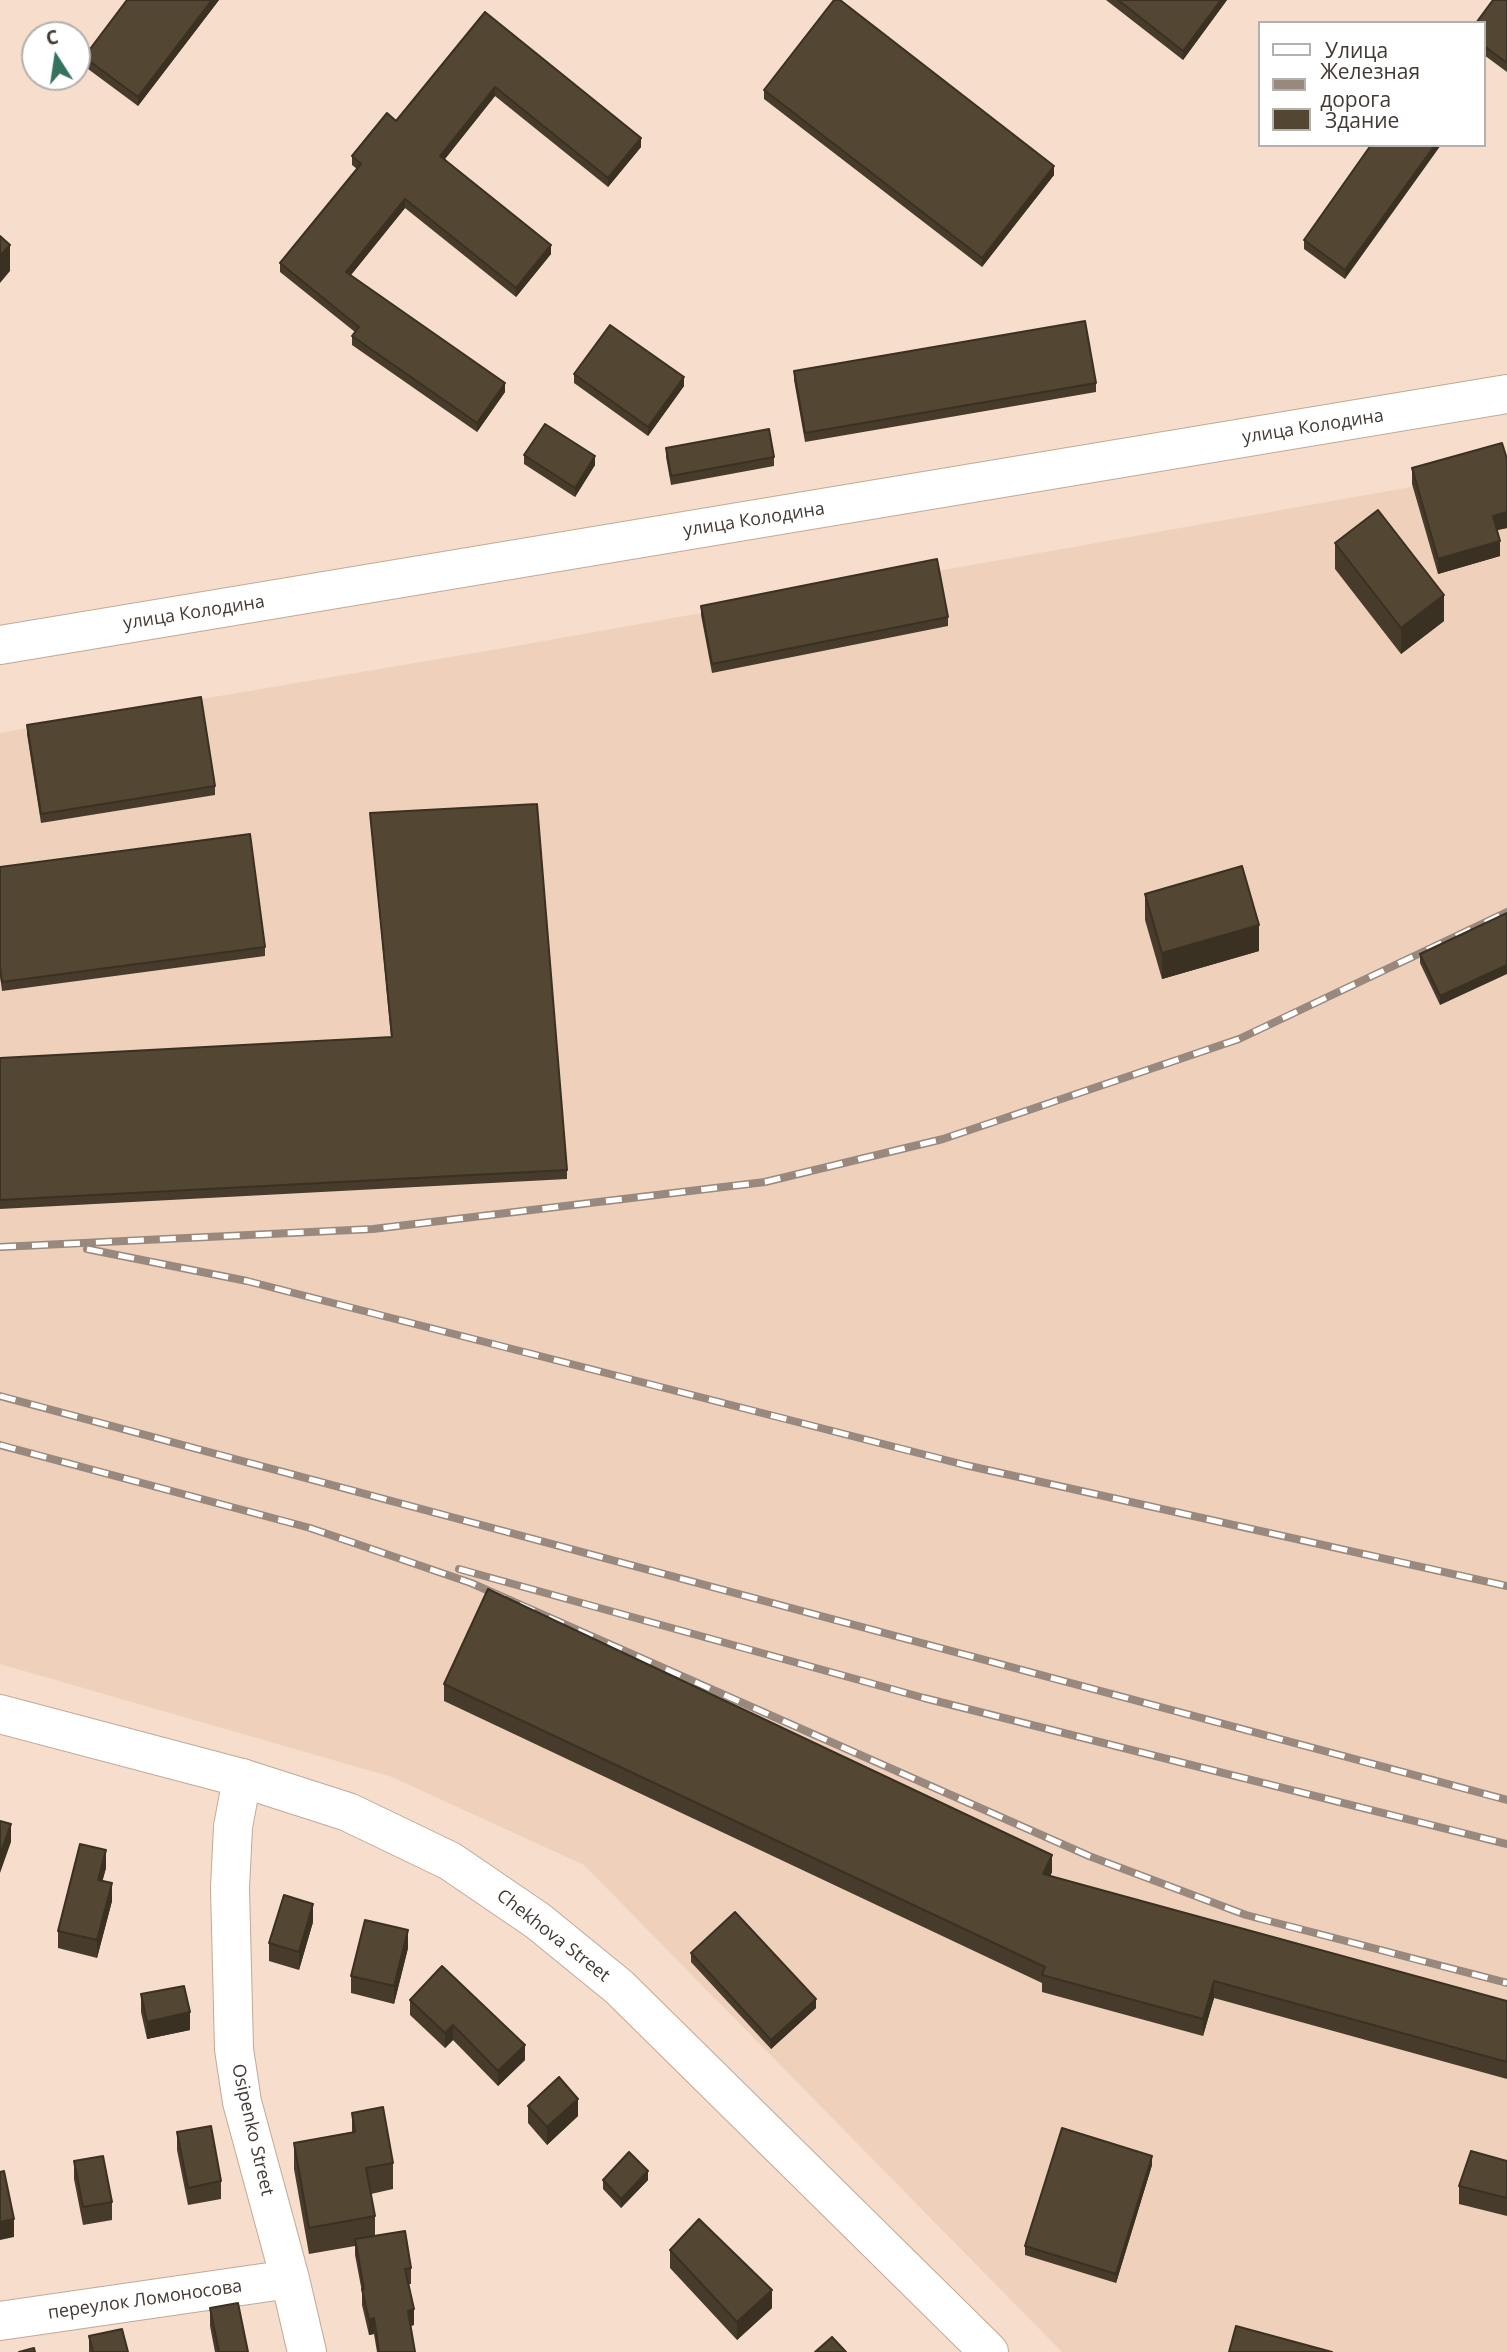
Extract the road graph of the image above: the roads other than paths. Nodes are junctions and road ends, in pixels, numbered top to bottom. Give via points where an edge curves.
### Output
1 (1507, 394) edge
2 (0, 645) edge
3 (0, 1714) edge
4 (242, 1778) junction
5 (290, 2279) junction
6 (0, 2321) edge
7 (307, 2352) edge
8 (989, 2352) edge

1 - 2 street, улица Колодина
3 - 4 street, Chekhova Street
4 - 5 street, Osipenko Street via 233,1827 230,1888 234,2049 242,2102
4 - 8 street, Chekhova Street via 348,1812 439,1855 538,1920 619,1987
5 - 6 street, переулок Ломоносова
5 - 7 street, Osipenko Street

